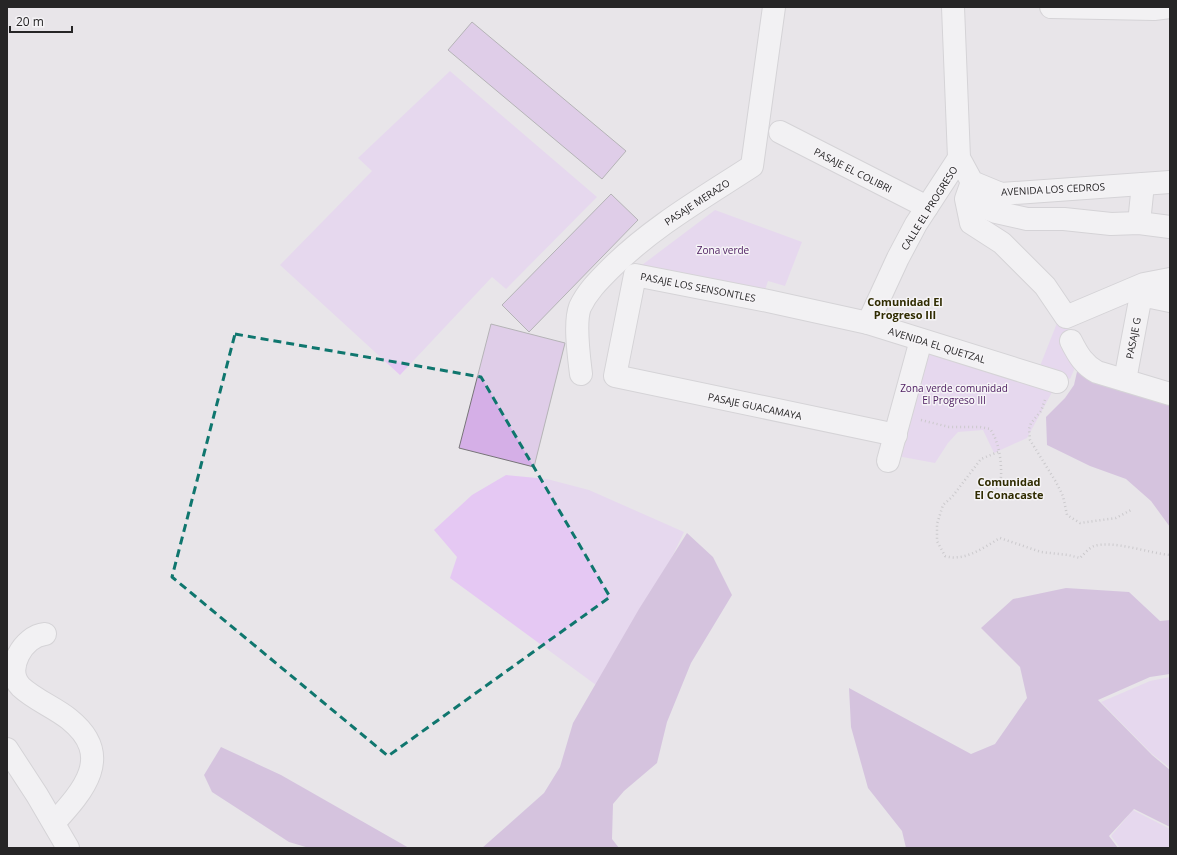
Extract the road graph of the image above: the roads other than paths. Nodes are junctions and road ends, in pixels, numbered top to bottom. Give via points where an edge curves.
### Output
1 (774, 7) edge
2 (953, 7) edge
3 (1051, 7) edge
4 (1170, 7) edge
5 (780, 132) dead end
6 (959, 158) junction
7 (1170, 182) edge
8 (1143, 184) junction
9 (969, 191) junction
10 (927, 207) junction
11 (1139, 223) junction
12 (1170, 227) edge
13 (1170, 279) edge
14 (768, 301) joint
15 (1170, 301) edge
16 (868, 323) junction
17 (921, 340) junction
18 (1072, 341) dead end
19 (581, 374) dead end
20 (615, 376) joint
21 (1125, 380) junction
22 (1053, 389) road end
23 (1170, 394) edge
24 (898, 425) junction
25 (888, 461) dead end
26 (45, 634) dead end
27 (7, 749) edge
28 (54, 823) junction
29 (68, 848) edge

1 - 19 street, PASAJE MERAZO via 752,166 655,229 592,287 580,309 577,336
2 - 6 street
3 - 4 street
5 - 10 street, PASAJE EL COLIBRI
6 - 9 street
6 - 10 street, CALLE EL PROGRESO
7 - 8 street, AVENIDA LOS CEDROS
8 - 9 street, AVENIDA LOS CEDROS via 1001,194
8 - 11 street
9 - 11 street via 996,212 1028,219 1064,219 1111,224
9 - 13 street via 971,223 1002,243 1045,286 1066,317 1144,284
10 - 16 street, CALLE EL PROGRESO via 898,258
11 - 12 street
14 - 16 street, AVENIDA EL QUETZAL
14 - 20 street, PASAJE LOS SENSONTLES via 635,275
15 - 21 street, PASAJE G via 1141,296
16 - 17 street, AVENIDA EL QUETZAL
17 - 22 street, AVENIDA EL QUETZAL
17 - 24 street
18 - 21 street via 1088,367
20 - 24 street, PASAJE GUACAMAYA
21 - 23 street
24 - 25 street
26 - 28 street via 29,640 13,668 14,677 20,686 70,720 82,733 90,747 93,760 91,772 83,789
27 - 28 street
28 - 29 street

